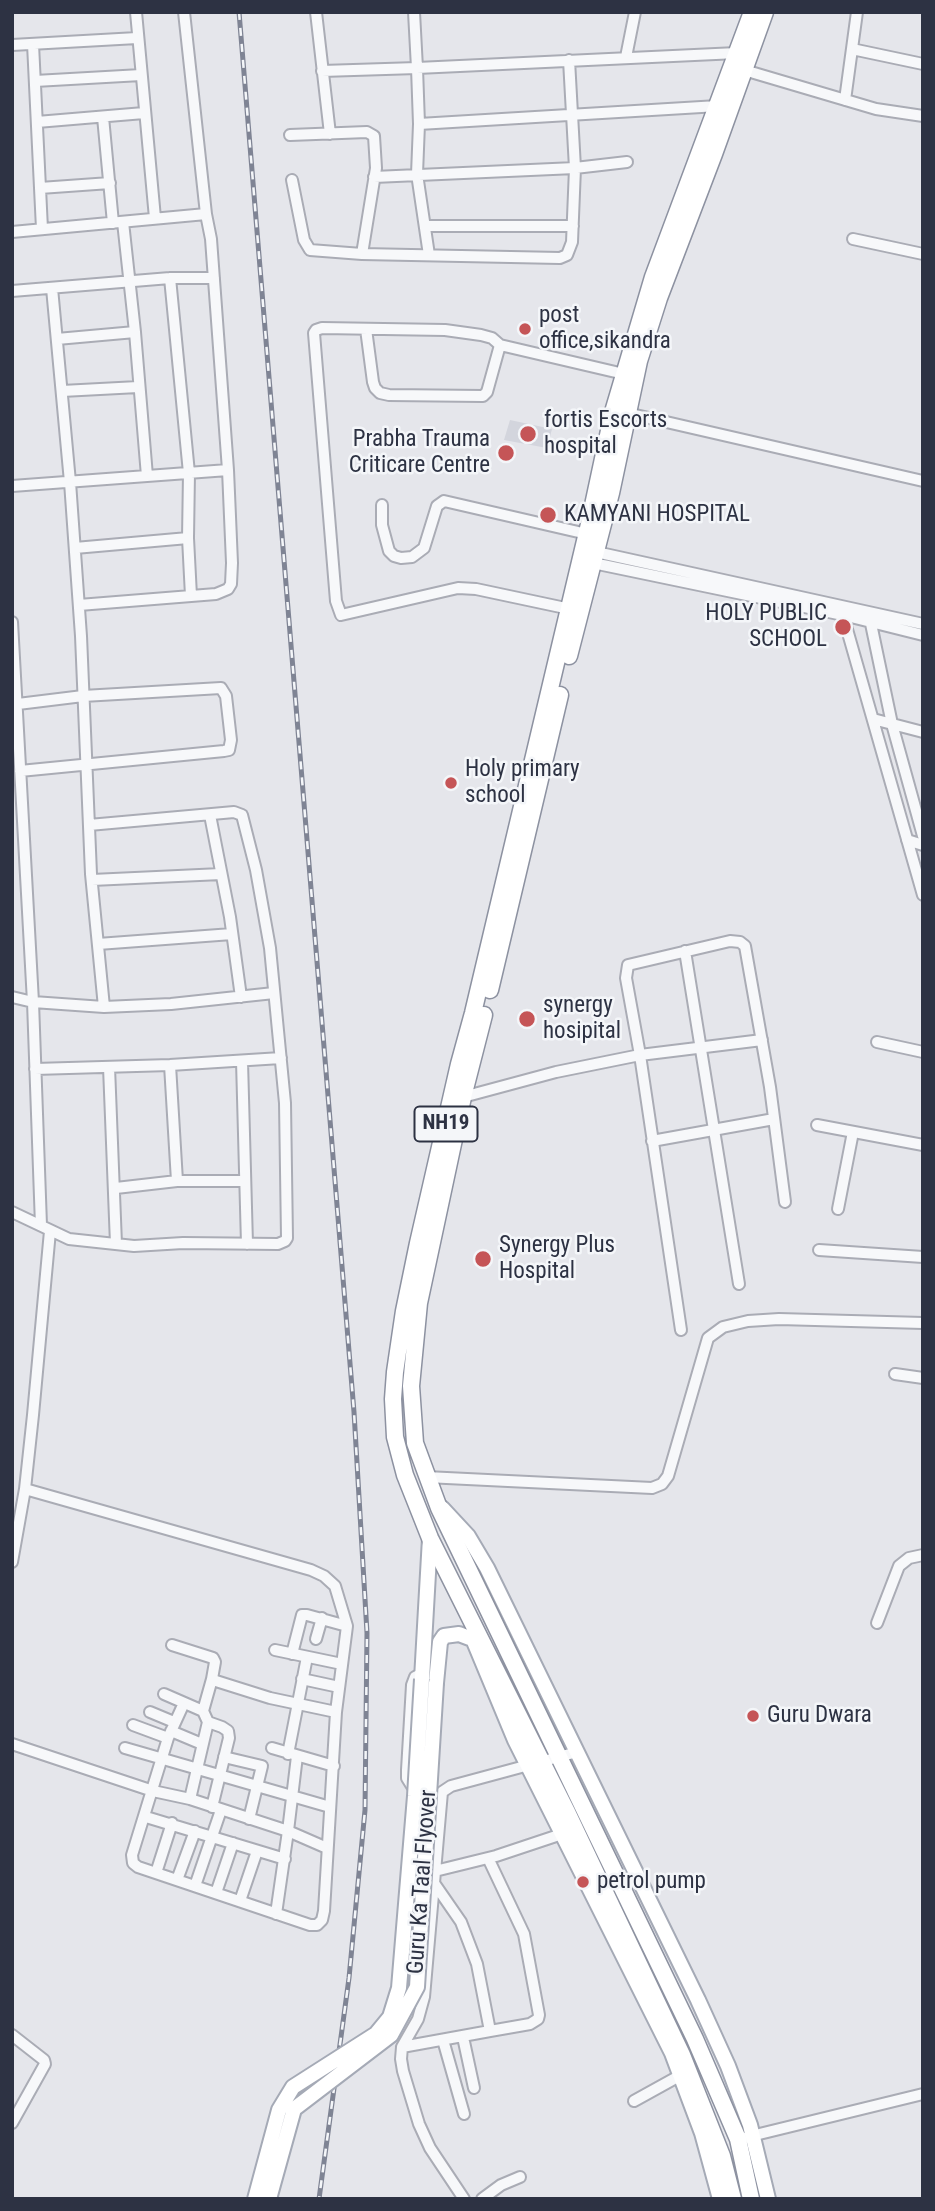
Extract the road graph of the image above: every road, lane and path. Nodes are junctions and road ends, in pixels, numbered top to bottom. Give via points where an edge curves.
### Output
1 (136, 12) edge
2 (184, 12) edge
3 (316, 12) edge
4 (414, 12) edge
5 (635, 12) edge
6 (858, 12) edge
7 (753, 13) edge
8 (137, 38) junction
9 (33, 44) junction
10 (12, 45) edge
11 (852, 50) junction
12 (737, 53) junction
13 (626, 57) junction
14 (569, 60) junction
15 (923, 64) edge
16 (416, 68) junction
17 (744, 70) junction
18 (322, 71) junction
19 (141, 75) junction
20 (35, 81) junction
21 (845, 100) junction
22 (718, 106) junction
23 (144, 113) junction
24 (573, 114) junction
25 (923, 116) edge
26 (103, 117) junction
27 (37, 122) junction
28 (419, 124) junction
29 (330, 134) junction
30 (290, 135) dead end
31 (627, 162) dead end
32 (575, 168) junction
33 (417, 174) junction
34 (374, 177) junction
35 (292, 180) dead end
36 (110, 183) junction
37 (40, 188) junction
38 (206, 214) junction
39 (155, 218) junction
40 (118, 223) junction
41 (425, 226) junction
42 (573, 226) junction
43 (42, 229) junction
44 (12, 232) edge
45 (853, 239) dead end
46 (362, 254) junction
47 (923, 254) edge
48 (429, 255) junction
49 (170, 278) junction
50 (214, 278) junction
51 (130, 281) junction
52 (52, 288) junction
53 (12, 291) edge
54 (366, 328) junction
55 (135, 332) junction
56 (57, 339) junction
57 (500, 345) junction
58 (624, 374) junction
59 (138, 387) junction
60 (62, 391) junction
61 (627, 413) junction
62 (228, 470) junction
63 (189, 472) junction
64 (147, 476) junction
65 (923, 481) edge
66 (70, 482) junction
67 (12, 486) edge
68 (382, 505) dead end
69 (587, 534) junction
70 (188, 538) junction
71 (75, 548) junction
72 (594, 557) junction
73 (191, 596) junction
74 (79, 605) junction
75 (570, 609) junction
76 (842, 610) junction
77 (870, 618) junction
78 (12, 622) edge
79 (923, 624) edge
80 (923, 635) edge
81 (15, 691) edge
82 (82, 696) junction
83 (18, 704) junction
84 (873, 719) junction
85 (892, 724) junction
86 (923, 732) edge
87 (86, 763) junction
88 (20, 771) junction
89 (210, 815) junction
90 (89, 825) junction
91 (923, 836) edge
92 (907, 841) junction
93 (923, 845) edge
94 (222, 874) junction
95 (92, 880) junction
96 (923, 895) edge
97 (232, 934) junction
98 (98, 944) junction
99 (685, 951) junction
100 (274, 993) junction
101 (12, 997) edge
102 (241, 997) junction
103 (33, 1002) junction
104 (104, 1007) junction
105 (762, 1040) junction
106 (877, 1042) dead end
107 (701, 1047) junction
108 (923, 1052) edge
109 (640, 1055) junction
110 (281, 1058) junction
111 (242, 1061) junction
112 (170, 1065) junction
113 (109, 1068) junction
114 (35, 1069) junction
115 (463, 1097) junction
116 (774, 1119) junction
117 (817, 1125) dead end
118 (715, 1129) junction
119 (853, 1132) junction
120 (653, 1141) junction
121 (923, 1145) edge
122 (177, 1181) junction
123 (245, 1181) junction
124 (116, 1188) junction
125 (785, 1202) dead end
126 (838, 1209) dead end
127 (12, 1212) edge
128 (45, 1228) junction
129 (116, 1244) junction
130 (247, 1244) junction
131 (819, 1250) dead end
132 (923, 1257) edge
133 (739, 1284) dead end
134 (923, 1323) edge
135 (681, 1330) dead end
136 (895, 1374) dead end
137 (923, 1378) edge
138 (426, 1477) junction
139 (25, 1489) junction
140 (434, 1499) junction
141 (430, 1538) junction
142 (923, 1555) edge
143 (12, 1562) edge
144 (322, 1618) junction
145 (877, 1623) dead end
146 (347, 1626) junction
147 (316, 1639) dead end
148 (479, 1642) junction
149 (172, 1645) dead end
150 (275, 1650) dead end
151 (292, 1654) junction
152 (307, 1657) junction
153 (342, 1664) junction
154 (422, 1676) junction
155 (212, 1679) junction
156 (302, 1679) junction
157 (339, 1687) junction
158 (164, 1694) dead end
159 (184, 1703) junction
160 (296, 1704) junction
161 (150, 1712) dead end
162 (336, 1712) junction
163 (205, 1716) junction
164 (134, 1725) dead end
165 (171, 1730) junction
166 (12, 1744) edge
167 (202, 1744) junction
168 (125, 1748) dead end
169 (272, 1748) dead end
170 (577, 1752) junction
171 (292, 1755) junction
172 (224, 1757) junction
173 (162, 1758) junction
174 (559, 1758) junction
175 (536, 1765) junction
176 (334, 1766) junction
177 (197, 1768) junction
178 (220, 1775) junction
179 (257, 1786) junction
180 (153, 1791) junction
181 (442, 1792) junction
182 (292, 1796) junction
183 (190, 1799) junction
184 (330, 1807) junction
185 (216, 1808) junction
186 (146, 1817) junction
187 (249, 1819) junction
188 (172, 1823) junction
189 (195, 1831) junction
190 (288, 1831) junction
191 (562, 1834) junction
192 (212, 1836) junction
193 (233, 1843) junction
194 (327, 1848) junction
195 (257, 1851) junction
196 (488, 1858) junction
197 (285, 1860) junction
198 (156, 1873) junction
199 (435, 1877) junction
200 (177, 1880) junction
201 (195, 1886) junction
202 (216, 1893) junction
203 (240, 1901) junction
204 (276, 1914) junction
205 (490, 2031) junction
206 (12, 2035) edge
207 (463, 2037) junction
208 (443, 2040) junction
209 (402, 2047) junction
210 (681, 2075) junction
211 (474, 2088) dead end
212 (923, 2094) edge
213 (634, 2101) dead end
214 (464, 2114) dead end
215 (12, 2123) edge
216 (746, 2137) junction
217 (520, 2177) dead end
218 (254, 2199) edge
219 (269, 2199) edge
220 (464, 2199) edge
221 (482, 2199) edge
222 (720, 2199) edge
223 (733, 2199) edge
224 (751, 2199) edge
225 (768, 2199) edge

1 - 8 street
2 - 38 street
3 - 18 street
4 - 16 street
5 - 13 street
6 - 11 street
7 - 12 highway, NH19
7 - 17 highway, NH19
8 - 9 street
8 - 19 street
9 - 10 street
9 - 20 street
11 - 15 street
11 - 21 street
12 - 13 street
12 - 22 highway, NH19
13 - 14 street
14 - 16 street
14 - 24 street
16 - 18 street
16 - 28 street
17 - 21 street
17 - 61 highway, NH19 via 659,298
18 - 29 street
19 - 20 street
19 - 23 street
20 - 27 street
21 - 25 street
22 - 24 street
22 - 58 highway, NH19 via 653,277
23 - 26 street
23 - 39 street
24 - 28 street
24 - 32 street
26 - 27 street
26 - 36 street
27 - 37 street
28 - 33 street
29 - 30 street
29 - 34 street via 367,132 374,136
31 - 32 street
32 - 33 street
32 - 42 street
33 - 34 street
33 - 41 street
34 - 46 street
35 - 46 street via 306,246 317,252
36 - 37 street
36 - 40 street
37 - 43 street
38 - 39 street
38 - 50 street
39 - 40 street
40 - 43 street
40 - 51 street
41 - 42 street
41 - 48 street
42 - 48 street via 570,250 559,258
43 - 44 street
45 - 47 street
46 - 48 street
49 - 50 street
49 - 51 street
49 - 63 street
50 - 62 street
51 - 52 street
51 - 55 street
52 - 53 street
52 - 56 street
54 - 57 street via 457,331 492,338
54 - 57 street via 375,388 389,395 483,396
54 - 75 street via 322,328 313,338 336,601 341,615 458,587
55 - 56 street
55 - 59 street
56 - 60 street
57 - 58 street
58 - 69 highway, NH19
59 - 60 street
59 - 64 street
60 - 66 street
61 - 65 street
61 - 72 highway, NH19
62 - 63 street
62 - 73 street via 231,584 224,592
63 - 64 street
63 - 70 street
64 - 66 street
66 - 67 street
66 - 71 street
68 - 69 street via 389,551 401,558 424,548 437,506 444,500
69 - 75 highway, NH19
70 - 71 street
70 - 73 street
71 - 74 street
72 - 76 street
72 - 115 highway, NH19
73 - 74 street
74 - 82 street
75 - 141 highway, NH19 via 459,1064 400,1335 395,1437
76 - 77 street
76 - 84 street
77 - 79 street
77 - 80 street
77 - 85 street
78 - 81 street
81 - 83 street
82 - 83 street
82 - 87 street
82 - 87 street via 221,688 231,740 229,750 223,751
83 - 88 street
84 - 85 street
84 - 92 street
85 - 86 street
85 - 91 street
87 - 88 street
87 - 90 street
88 - 103 street
89 - 90 street
89 - 94 street
89 - 100 street via 239,813 245,821 270,948
90 - 95 street
92 - 93 street
92 - 96 street
94 - 95 street
94 - 97 street
95 - 98 street
97 - 98 street
97 - 102 street
98 - 104 street
99 - 105 street via 730,941 745,946
99 - 107 street
99 - 109 street via 628,965 626,978
100 - 102 street
100 - 110 street
101 - 103 street
102 - 104 street
103 - 104 street
103 - 114 street
105 - 107 street
105 - 116 street
106 - 108 street
107 - 109 street
107 - 118 street
109 - 115 street
109 - 120 street
110 - 111 street
110 - 130 street via 286,1238 278,1244
111 - 112 street
111 - 123 street
112 - 113 street
112 - 122 street
113 - 114 street
113 - 124 street
114 - 128 street
115 - 138 highway, NH19 via 414,1343 412,1420
116 - 118 street
116 - 125 street
117 - 119 street
118 - 120 street
118 - 133 street
119 - 121 street
119 - 126 street
120 - 135 street
122 - 123 street
122 - 124 street
123 - 130 street
124 - 129 street
127 - 128 street
128 - 129 street via 69,1239
128 - 139 street
129 - 130 street
131 - 132 street
134 - 138 street via 779,1319 723,1327 708,1338 668,1476 652,1488
136 - 137 street
138 - 140 highway, NH19
139 - 143 street
139 - 146 street via 311,1570 335,1586
140 - 170 main road via 477,1549
140 - 174 highway, NH19
141 - 148 highway, NH19
141 - 154 main road, Guru Ka Taal Flyover
142 - 145 street via 899,1566
144 - 146 street
144 - 147 street
144 - 151 street via 300,1618
146 - 153 street
148 - 175 highway, NH19
148 - 219 main road, Guru Ka Taal Flyover, bridge via 459,1634 444,1636 440,1642 417,1987 391,2035 293,2109
149 - 155 street via 213,1657
150 - 151 street
151 - 152 street
152 - 153 street
152 - 156 street
153 - 157 street
154 - 181 street via 415,1677 412,1685 407,1778 412,1786
154 - 218 main road, Guru Ka Taal Flyover, bridge via 399,1988 390,2017 376,2034 293,2087 279,2110
155 - 160 street
155 - 163 street
156 - 157 street
156 - 160 street
157 - 162 street
158 - 159 street
159 - 163 street
159 - 165 street
160 - 162 street
160 - 171 street
161 - 165 street
162 - 176 street
163 - 167 street
163 - 172 street via 228,1731
164 - 165 street
165 - 167 street
165 - 173 street
166 - 180 street
167 - 177 street
168 - 173 street
169 - 171 street
170 - 174 street
170 - 216 main road via 728,2066
171 - 176 street
171 - 182 street
172 - 178 street
172 - 179 street via 262,1766
173 - 177 street
173 - 180 street
174 - 175 street
174 - 216 highway, NH19
175 - 181 street
175 - 191 main road
175 - 223 highway, NH19 via 568,1812 682,2055 722,2156
176 - 184 street
177 - 178 street
177 - 183 street
178 - 179 street
178 - 185 street
179 - 182 street
179 - 187 street
180 - 183 street
180 - 186 street
181 - 199 street
182 - 184 street
182 - 190 street
183 - 185 street
184 - 194 street
185 - 187 street
185 - 192 street
186 - 188 street
186 - 198 street via 133,1863
187 - 190 street
188 - 189 street
188 - 198 street
189 - 192 street
189 - 200 street
190 - 194 street
190 - 197 street
191 - 196 street
191 - 210 main road
192 - 193 street
192 - 201 street
193 - 195 street
193 - 202 street
194 - 204 street via 322,1920 310,1925
195 - 197 street
195 - 203 street
196 - 199 street
196 - 205 street via 524,1934 540,2015 530,2024
197 - 204 street
198 - 200 street
199 - 205 street via 461,1922 477,1964
199 - 209 street via 424,1997
200 - 201 street
201 - 202 street
202 - 203 street
203 - 204 street
205 - 207 street
206 - 215 street via 45,2064
207 - 208 street
207 - 211 street
208 - 209 street
208 - 214 street
209 - 220 street via 403,2071 419,2123
210 - 213 street
210 - 222 main road
212 - 216 street
216 - 224 highway, NH19
216 - 225 main road
217 - 221 street

